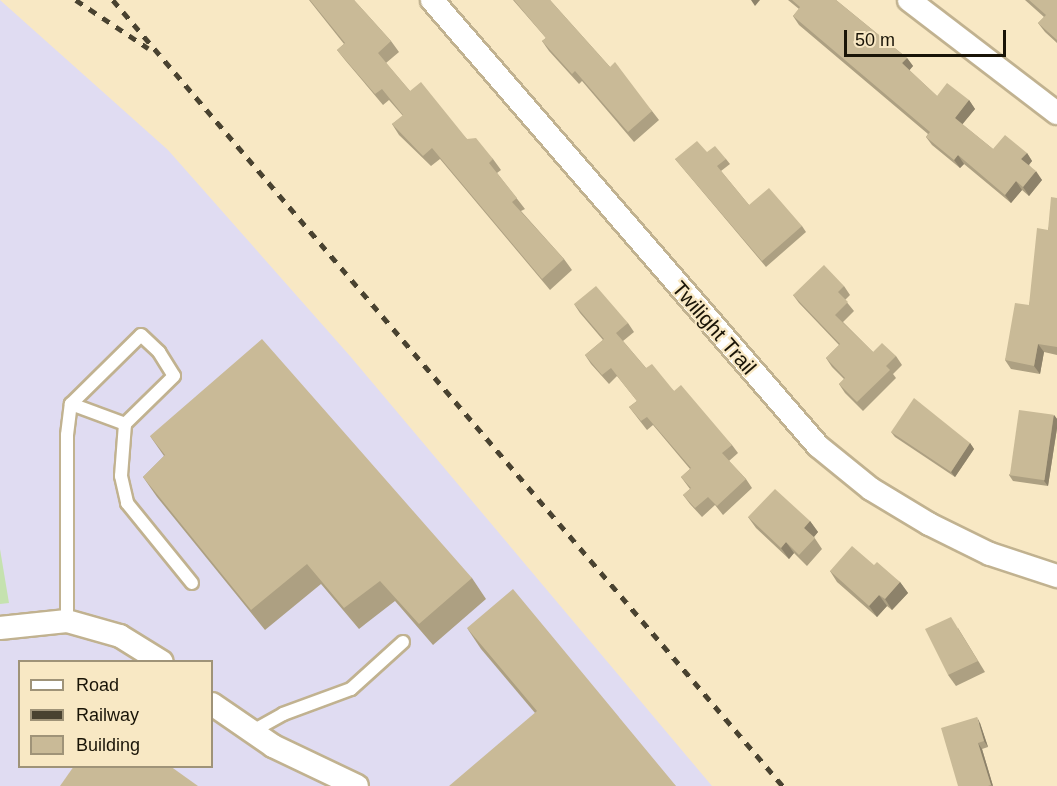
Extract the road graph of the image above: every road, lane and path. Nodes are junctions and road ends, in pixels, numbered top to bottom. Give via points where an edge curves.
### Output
1 (432, 0) edge
2 (909, 0) edge
3 (1057, 113) edge
4 (71, 404) junction
5 (125, 424) junction
6 (1057, 576) edge
7 (192, 583) dead end
8 (67, 621) junction
9 (0, 628) edge
10 (403, 642) dead end
11 (159, 660) edge
12 (213, 705) edge
13 (251, 732) junction
14 (357, 786) edge

1 - 6 street, Twilight Trail via 818,446 871,489 929,524 990,554
2 - 3 street
4 - 5 lane
4 - 5 lane via 141,336 159,352 174,376
4 - 8 lane via 67,435
5 - 7 lane via 121,476 127,503
8 - 9 street
8 - 11 street via 120,636
10 - 13 lane via 351,689 283,714
12 - 13 street
13 - 14 street

